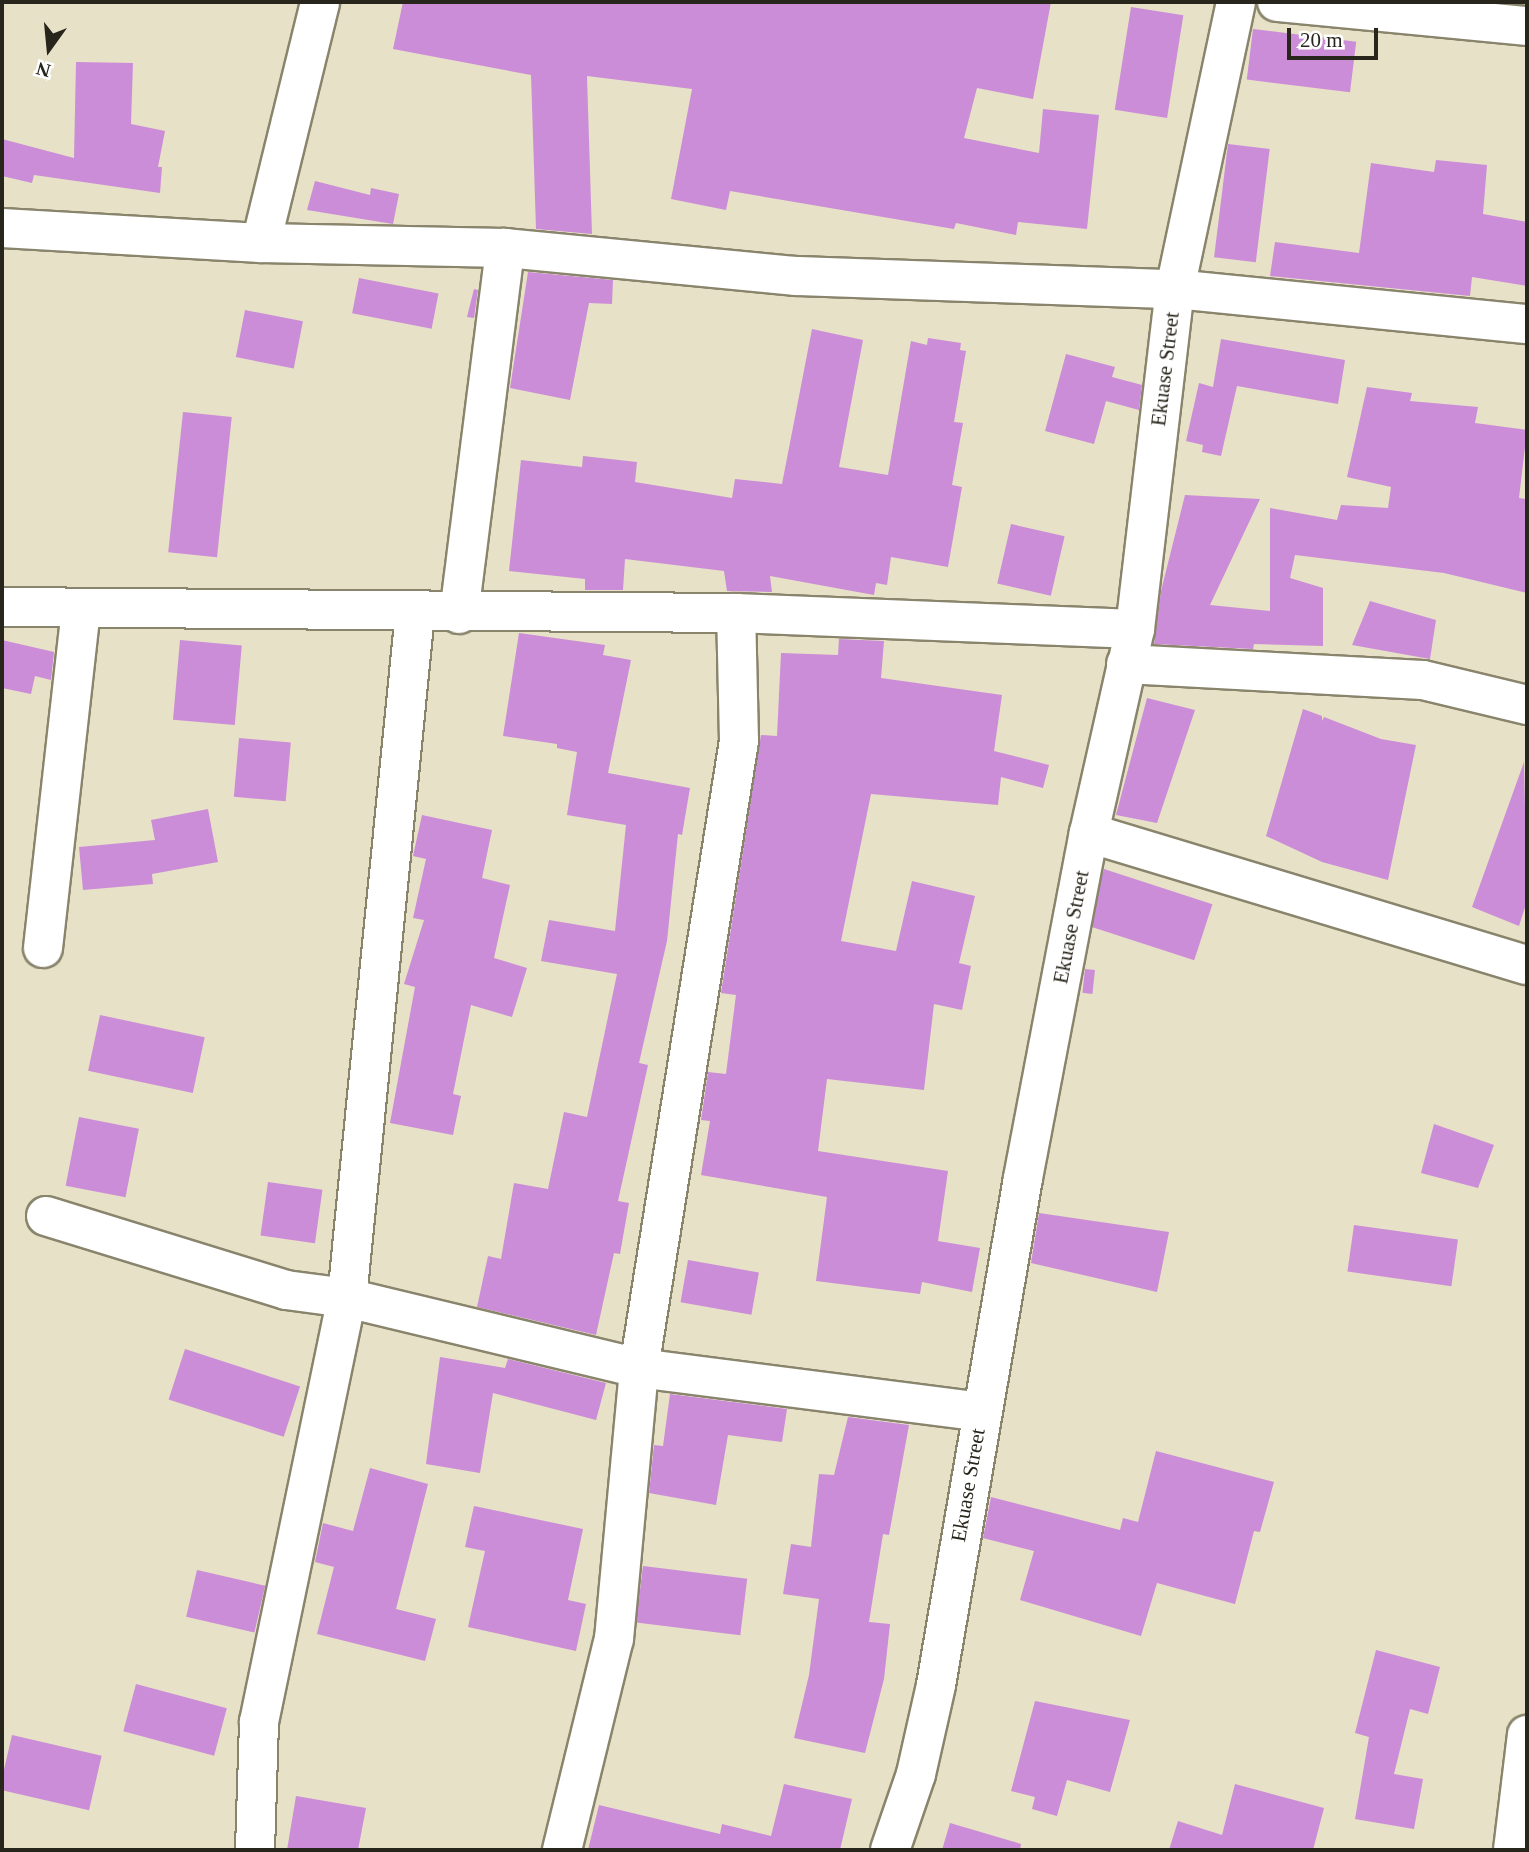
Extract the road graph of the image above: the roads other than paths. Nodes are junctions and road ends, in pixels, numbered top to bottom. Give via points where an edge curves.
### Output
1 (320, 2) edge
2 (1236, 2) edge
3 (1278, 2) edge
4 (1519, 18) edge
5 (2, 228) edge
6 (261, 243) junction
7 (505, 248) junction
8 (1175, 289) junction
9 (1527, 324) edge
10 (2, 607) edge
11 (81, 608) junction
12 (415, 613) junction
13 (736, 613) junction
14 (459, 614) junction
15 (1130, 646) junction
16 (1527, 705) edge
17 (1089, 833) junction
18 (43, 948) dead end
19 (1527, 965) edge
20 (46, 1216) dead end
21 (347, 1298) junction
22 (639, 1368) junction
23 (981, 1412) junction
24 (1527, 1735) edge
25 (1524, 1811) edge
26 (255, 1850) edge
27 (562, 1850) edge
28 (890, 1850) edge
29 (1513, 1850) edge

1 - 6 street
2 - 8 street, Ekuase Street
3 - 4 street
5 - 6 street
6 - 7 street
7 - 8 street via 796,276
7 - 14 street
8 - 9 street
8 - 15 street, Ekuase Street
10 - 11 street
11 - 12 street
11 - 18 street
12 - 14 street
12 - 21 street
13 - 14 street
13 - 15 street
13 - 22 street via 739,741
15 - 16 street via 1423,680
15 - 17 street, Ekuase Street
17 - 19 street
17 - 23 street, Ekuase Street
20 - 21 street via 286,1290
21 - 22 street
21 - 26 street via 259,1721
22 - 23 street
22 - 27 street via 614,1639
23 - 28 street, Ekuase Street via 936,1685 916,1774
24 - 25 street
25 - 29 street

